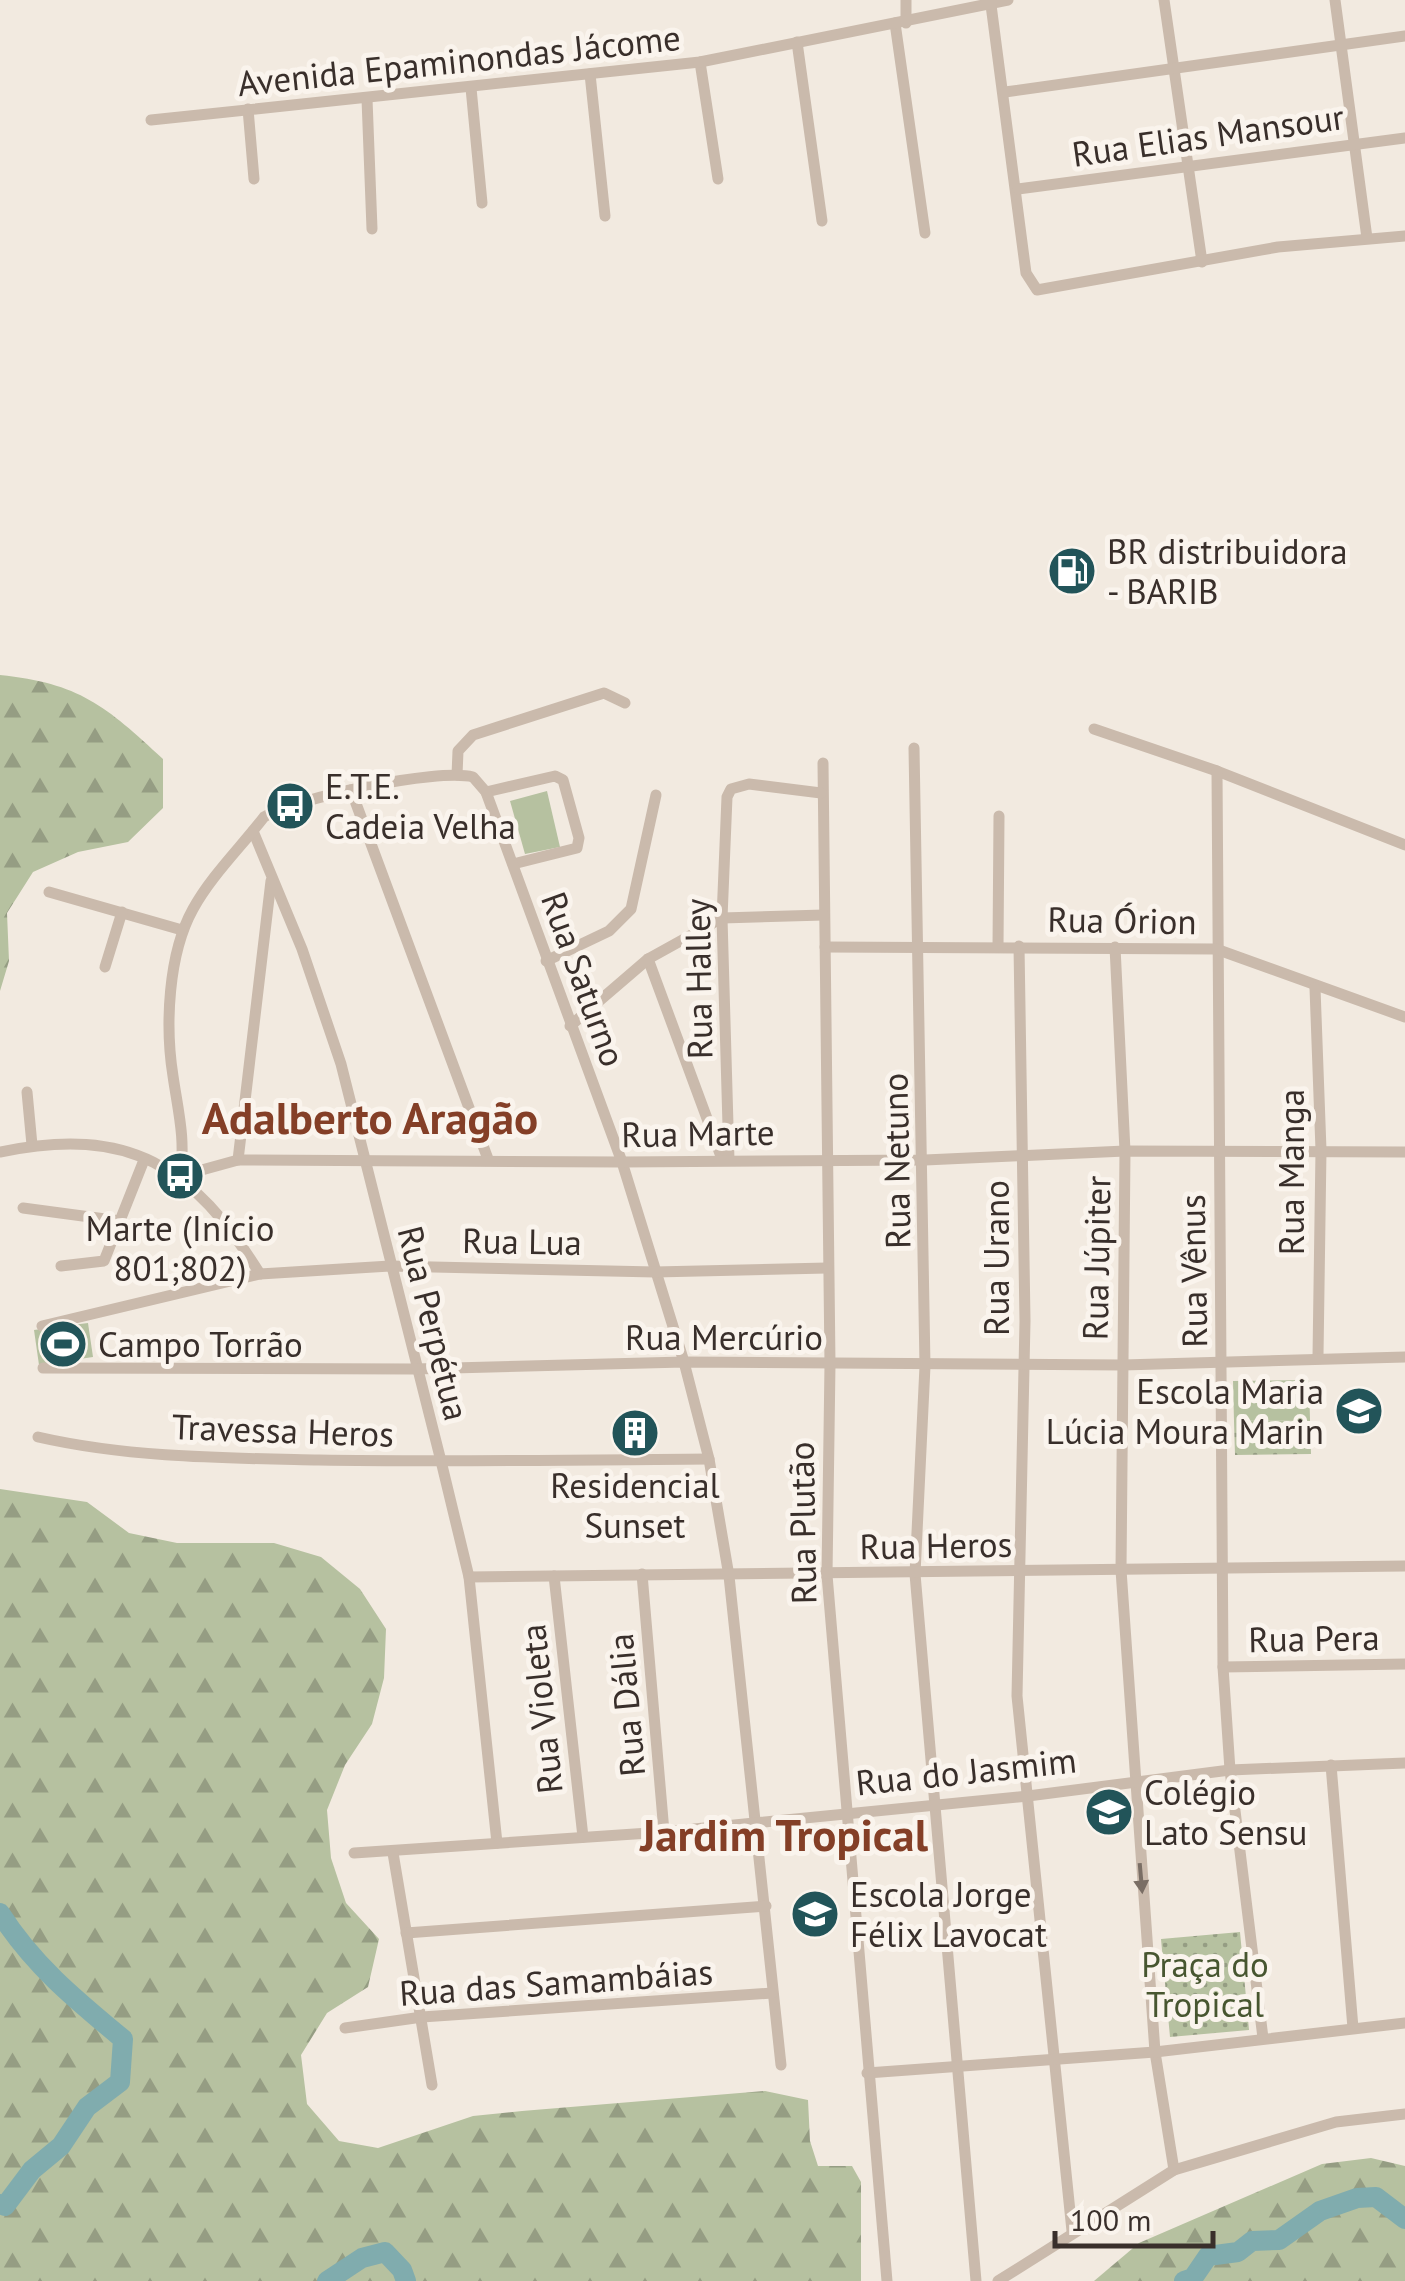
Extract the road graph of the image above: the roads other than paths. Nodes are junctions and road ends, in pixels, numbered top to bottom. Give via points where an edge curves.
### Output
1 (906, 0) edge
2 (1008, 0) edge
3 (1164, 0) edge
4 (1335, 0) edge
5 (991, 5) junction
6 (961, 6) edge
7 (901, 23) junction
8 (1405, 36) edge
9 (797, 42) junction
10 (1341, 42) junction
11 (700, 62) junction
12 (1175, 65) junction
13 (590, 74) junction
14 (471, 88) junction
15 (1005, 92) junction
16 (367, 99) junction
17 (248, 110) junction
18 (151, 120) dead end
19 (1405, 138) edge
20 (1356, 142) junction
21 (1189, 167) junction
22 (254, 178) dead end
23 (718, 179) dead end
24 (1018, 189) junction
25 (482, 203) dead end
26 (605, 216) dead end
27 (822, 220) dead end
28 (372, 230) dead end
29 (926, 232) dead end
30 (1405, 236) edge
31 (1367, 238) junction
32 (1202, 262) junction
33 (626, 702) dead end
34 (1094, 729) dead end
35 (914, 748) dead end
36 (823, 763) dead end
37 (1217, 771) junction
38 (458, 775) junction
39 (351, 790) junction
40 (486, 792) junction
41 (821, 792) junction
42 (656, 795) dead end
43 (999, 816) dead end
44 (253, 831) junction
45 (1405, 845) edge
46 (513, 864) junction
47 (271, 881) junction
48 (49, 892) dead end
49 (122, 912) junction
50 (824, 914) junction
51 (722, 918) junction
52 (182, 930) junction
53 (1020, 946) junction
54 (825, 947) junction
55 (998, 947) junction
56 (1115, 947) junction
57 (920, 948) junction
58 (1216, 949) junction
59 (648, 959) junction
60 (546, 961) junction
61 (105, 967) dead end
62 (1316, 988) junction
63 (1405, 1017) edge
64 (570, 1026) junction
65 (27, 1092) dead end
66 (32, 1145) junction
67 (1322, 1150) junction
68 (1124, 1151) junction
69 (0, 1152) edge
70 (1405, 1152) edge
71 (1218, 1154) junction
72 (1023, 1155) junction
73 (364, 1158) junction
74 (488, 1159) junction
75 (144, 1160) junction
76 (238, 1160) junction
77 (726, 1160) junction
78 (828, 1160) junction
79 (925, 1160) junction
80 (622, 1162) junction
81 (180, 1176) junction
82 (23, 1208) dead end
83 (120, 1221) junction
84 (61, 1266) dead end
85 (390, 1266) junction
86 (827, 1268) junction
87 (656, 1272) junction
88 (260, 1274) junction
89 (42, 1326) dead end
90 (1318, 1356) junction
91 (1405, 1357) edge
92 (684, 1362) junction
93 (1222, 1362) junction
94 (830, 1364) junction
95 (1024, 1364) junction
96 (1122, 1365) junction
97 (925, 1366) junction
98 (43, 1368) dead end
99 (414, 1368) junction
100 (38, 1437) dead end
101 (708, 1458) junction
102 (442, 1462) junction
103 (1405, 1566) edge
104 (1222, 1569) junction
105 (1017, 1570) junction
106 (1122, 1570) junction
107 (642, 1574) junction
108 (915, 1574) junction
109 (827, 1575) junction
110 (554, 1576) junction
111 (728, 1576) junction
112 (469, 1577) junction
113 (1405, 1664) edge
114 (1224, 1667) junction
115 (1405, 1763) edge
116 (1331, 1765) junction
117 (1230, 1770) junction
118 (1133, 1780) junction
119 (1028, 1796) junction
120 (933, 1803) junction
121 (847, 1811) junction
122 (754, 1823) junction
123 (664, 1832) junction
124 (582, 1837) junction
125 (498, 1843) junction
126 (354, 1854) dead end
127 (393, 1854) junction
128 (766, 1906) junction
129 (406, 1933) junction
130 (772, 1992) junction
131 (422, 2018) junction
132 (1405, 2023) edge
133 (345, 2028) dead end
134 (1353, 2028) junction
135 (1263, 2038) junction
136 (1155, 2052) junction
137 (1053, 2056) junction
138 (781, 2066) dead end
139 (960, 2067) junction
140 (868, 2074) junction
141 (432, 2085) dead end
142 (1405, 2114) edge
143 (1174, 2170) junction
144 (1072, 2231) junction
145 (887, 2281) edge
146 (976, 2281) edge
147 (998, 2281) edge

1 - 7 street
2 - 5 street, Avenida Epaminondas Jácome
3 - 12 street
4 - 10 street
5 - 6 street, Avenida Epaminondas Jácome
5 - 15 street
6 - 7 street, Avenida Epaminondas Jácome
7 - 9 street, Avenida Epaminondas Jácome
7 - 29 street
8 - 10 street
9 - 11 street, Avenida Epaminondas Jácome
9 - 27 street
10 - 12 street
10 - 20 street
11 - 13 street, Avenida Epaminondas Jácome
11 - 23 street
12 - 15 street
12 - 21 street
13 - 14 street, Avenida Epaminondas Jácome
13 - 26 street
14 - 16 street, Avenida Epaminondas Jácome
14 - 25 street
15 - 24 street
16 - 17 street, Avenida Epaminondas Jácome
16 - 28 street
17 - 18 street, Avenida Epaminondas Jácome
17 - 22 street
19 - 20 street, Rua Elias Mansour
20 - 21 street, Rua Elias Mansour
20 - 31 street
21 - 24 street, Rua Elias Mansour
21 - 32 street
24 - 32 street via 1026,272 1037,290
30 - 31 street
31 - 32 street
33 - 38 street via 604,692 473,735 458,751
34 - 37 street
35 - 57 street, Rua Netuno
36 - 41 street, Rua Plutão
37 - 45 street
37 - 58 street, Rua Vênus
38 - 39 street
38 - 40 street, Rua Saturno via 473,777
39 - 44 street via 275,810
39 - 74 street
40 - 46 street, Rua Saturno
40 - 46 street, Rua Saturno via 562,778 576,848
41 - 50 street, Rua Plutão
41 - 51 street, Rua Halley via 749,784 731,789
42 - 60 street via 631,909 609,931
43 - 55 street
44 - 47 street, Rua Perpétua
44 - 52 street
46 - 60 street, Rua Saturno
47 - 73 street, Rua Perpétua via 325,1016
47 - 76 street
48 - 49 street
49 - 52 street
49 - 61 street
50 - 51 street
50 - 54 street, Rua Plutão
51 - 59 street
51 - 77 street, Rua Halley
52 - 81 street via 171,1025 184,1141
53 - 55 street, Rua Órion
53 - 56 street, Rua Órion
53 - 72 street, Rua Urano
54 - 57 street, Rua Órion
54 - 78 street, Rua Plutão
55 - 57 street, Rua Órion
56 - 58 street, Rua Órion
56 - 68 street, Rua Júpiter
57 - 79 street, Rua Netuno
58 - 62 street, Rua Órion
58 - 71 street, Rua Vênus
59 - 64 street
59 - 77 street
60 - 64 street, Rua Saturno
62 - 63 street, Rua Órion
62 - 67 street, Rua Manga
64 - 80 street, Rua Saturno
65 - 66 street
66 - 69 street
66 - 75 street via 83,1142
67 - 70 street, Rua Marte
67 - 71 street, Rua Marte
67 - 90 street, Rua Manga
68 - 71 street, Rua Marte
68 - 72 street, Rua Marte
68 - 96 street, Rua Júpiter
71 - 93 street, Rua Vênus
72 - 79 street, Rua Marte
72 - 95 street, Rua Urano
73 - 74 street, Rua Marte
73 - 76 street, Rua Marte
73 - 85 street, Rua Perpétua
74 - 80 street, Rua Marte
75 - 81 street
75 - 83 street
76 - 81 street, Rua Marte
77 - 78 street, Rua Marte
77 - 80 street, Rua Marte
78 - 79 street, Rua Marte
78 - 86 street, Rua Plutão
79 - 97 street, Rua Netuno
80 - 87 street, Rua Saturno
81 - 88 street via 224,1218
82 - 83 street
83 - 84 street via 104,1261
85 - 87 street, Rua Lua
85 - 88 street, Rua Lua
85 - 99 street, Rua Perpétua
86 - 87 street, Rua Lua
86 - 94 street, Rua Plutão
87 - 92 street, Rua Saturno
88 - 89 street, Rua Lua
90 - 91 street, Rua Mercúrio
90 - 93 street, Rua Mercúrio
92 - 94 street, Rua Mercúrio
92 - 99 street, Rua Mercúrio
92 - 101 street, Rua Saturno
93 - 96 street, Rua Mercúrio
93 - 104 street, Rua Vênus
94 - 97 street, Rua Mercúrio
94 - 109 street, Rua Plutão
95 - 96 street, Rua Mercúrio
95 - 97 street, Rua Mercúrio
95 - 105 street, Rua Urano
96 - 106 street, Rua Júpiter
97 - 108 street, Rua Netuno
98 - 99 street, Rua Mercúrio
99 - 102 street, Rua Perpétua
100 - 102 street, Travessa Heros via 117,1453
101 - 102 street, Travessa Heros
101 - 111 street, Rua Saturno
102 - 112 street, Rua Perpétua
103 - 104 street, Rua Heros
104 - 106 street, Rua Heros
104 - 114 street, Rua Vênus
105 - 106 street, Rua Heros
105 - 108 street, Rua Heros
105 - 119 street, Rua Urano via 1016,1696
106 - 118 street, Rua Júpiter
107 - 110 street, Rua Heros
107 - 111 street, Rua Heros
107 - 123 street, Rua Dália
108 - 109 street, Rua Heros
108 - 120 street, Rua Netuno
109 - 111 street, Rua Heros
109 - 121 street, Rua Plutão
110 - 112 street, Rua Heros
110 - 124 street, Rua Violeta
111 - 122 street, Rua Saturno
112 - 125 street, Rua Perpétua
113 - 114 street, Rua Pera
114 - 117 street, Rua Vênus
115 - 116 street, Rua do Jasmim
116 - 117 street, Rua do Jasmim
116 - 134 street
117 - 118 street, Rua do Jasmim
117 - 135 street, Rua Vênus
118 - 119 street, Rua do Jasmim
118 -> 136 street, Rua Júpiter
119 - 120 street, Rua do Jasmim
119 - 137 street, Rua Urano
120 - 121 street, Rua do Jasmim
120 - 139 street, Rua Netuno
121 - 122 street, Rua do Jasmim
121 - 140 street, Rua Plutão
122 - 123 street, Rua do Jasmim
122 - 128 street, Rua Saturno
123 - 124 street, Rua do Jasmim
124 - 125 street, Rua do Jasmim
125 - 127 street, Rua do Jasmim
126 - 127 street, Rua do Jasmim
127 - 129 street
128 - 129 street
128 - 130 street, Rua Saturno
129 - 131 street
130 - 131 street, Rua das Samambáias
130 - 138 street, Rua Saturno
131 - 133 street, Rua das Samambáias
131 - 141 street
132 - 134 street
134 - 135 street
135 - 136 street
136 - 137 street
136 - 143 street, Rua Júpiter
137 - 139 street
137 - 144 street, Rua Urano
139 - 140 street
139 - 146 street, Rua Netuno
140 - 145 street, Rua Plutão
142 - 143 street via 1336,2122
143 - 144 street
144 - 147 street

